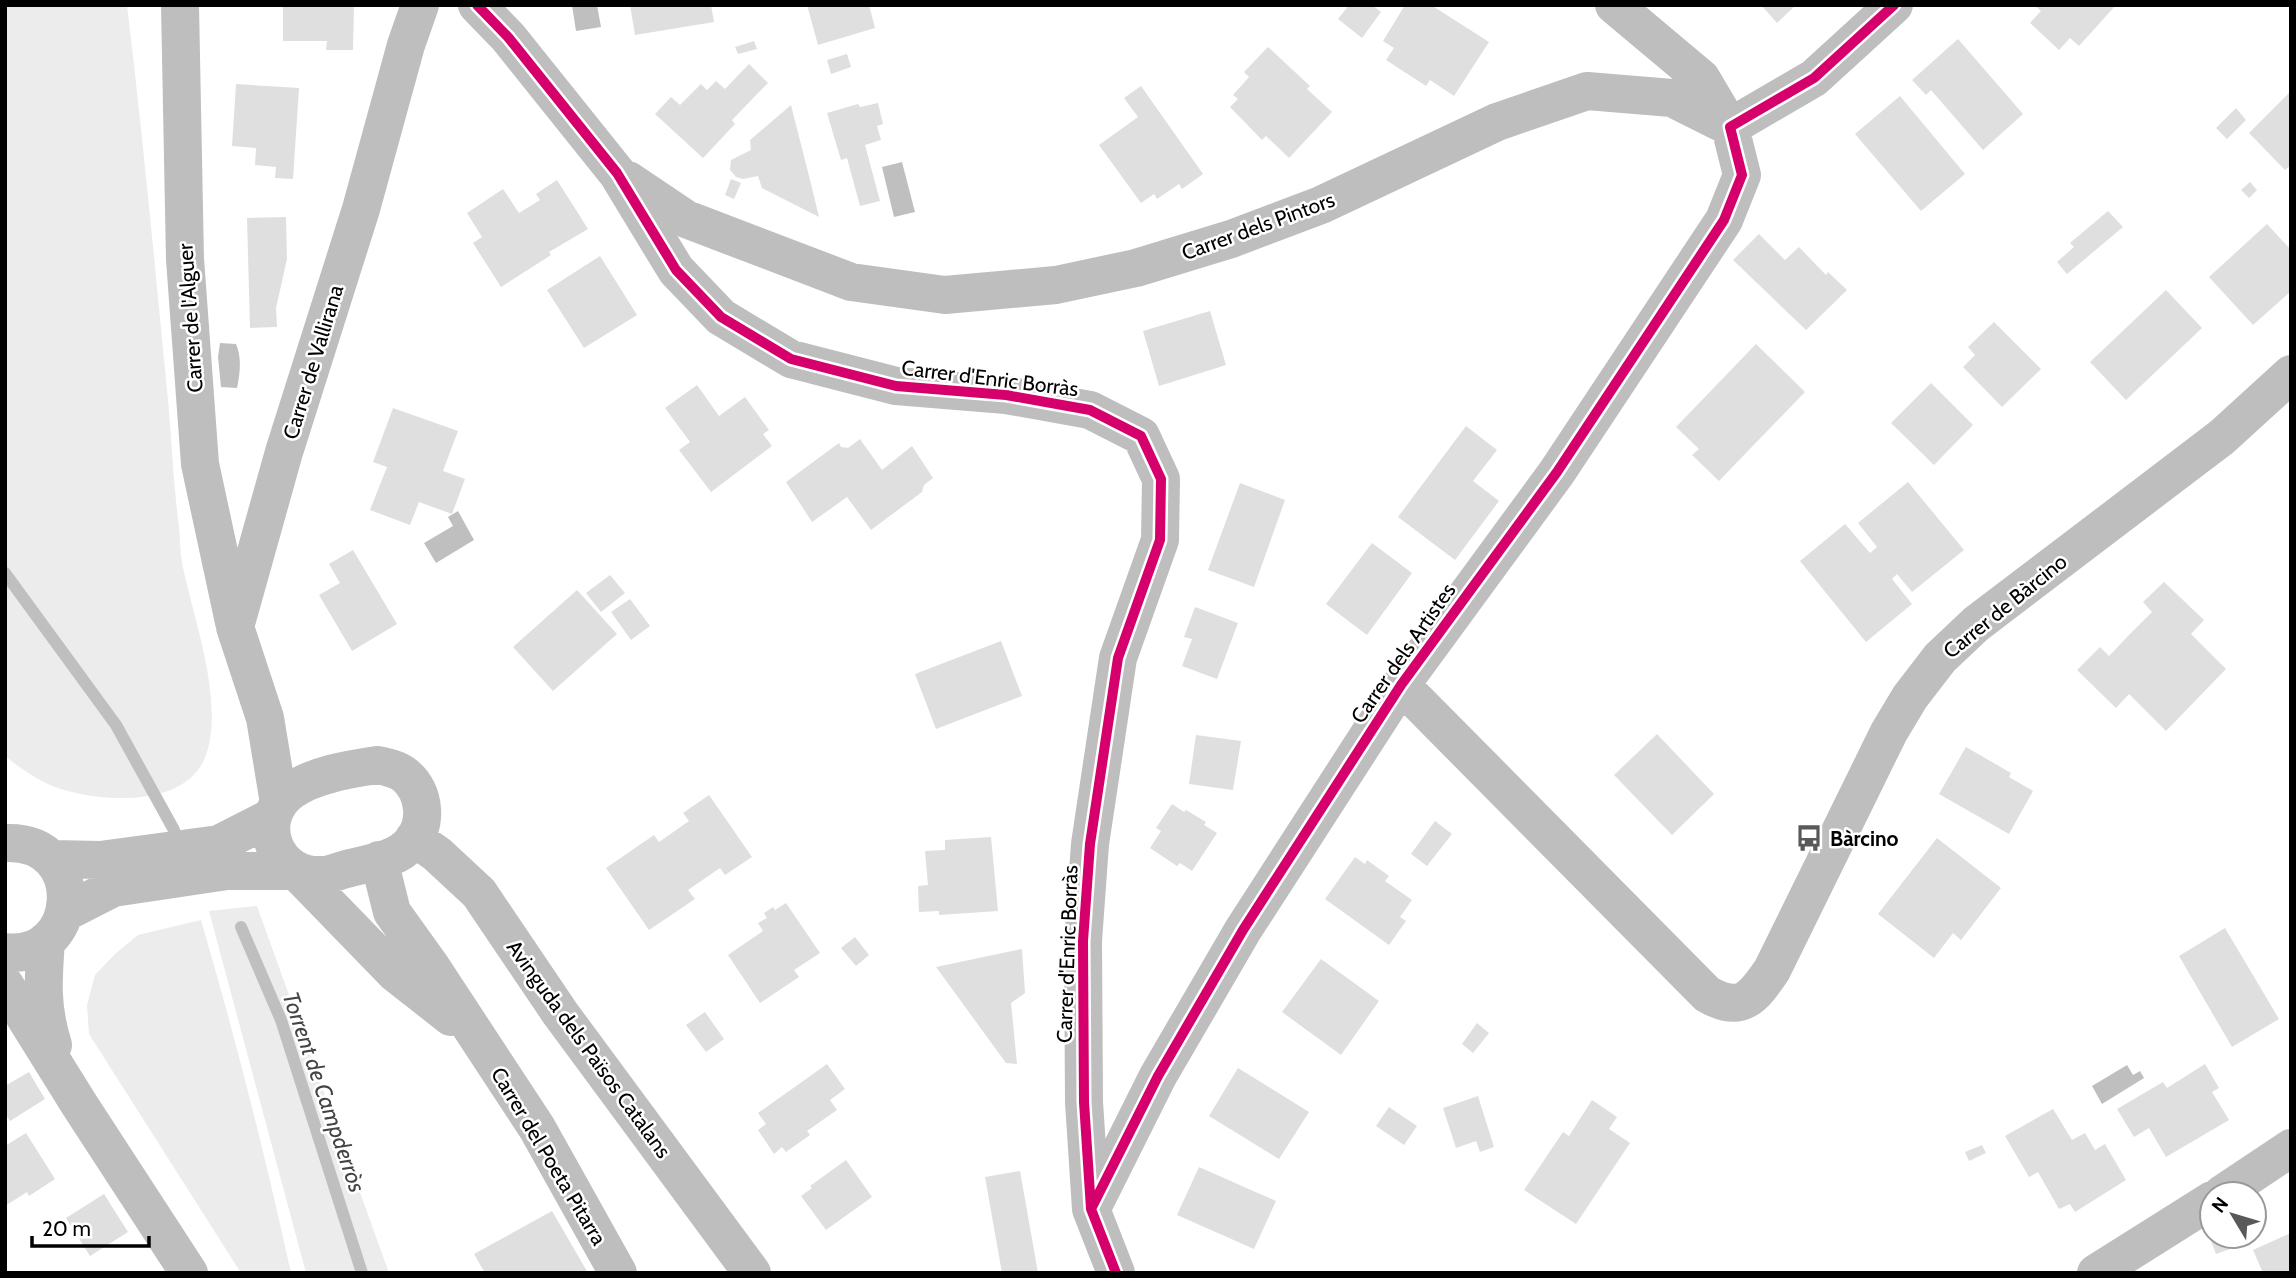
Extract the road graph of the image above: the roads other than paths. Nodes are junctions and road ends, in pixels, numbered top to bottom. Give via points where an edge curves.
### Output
1 (180, 5) edge
2 (420, 5) edge
3 (477, 5) edge
4 (1614, 5) edge
5 (1894, 5) edge
6 (1730, 127) junction
7 (617, 173) junction
8 (2291, 374) edge
9 (235, 627) junction
10 (1401, 685) junction
11 (265, 718) junction
12 (324, 778) junction
13 (276, 810) junction
14 (414, 838) junction
15 (5, 843) edge
16 (52, 859) junction
17 (379, 860) junction
18 (296, 871) junction
19 (56, 926) junction
20 (5, 952) edge
21 (5, 985) edge
22 (480, 1040) junction
23 (64, 1080) junction
24 (2291, 1148) edge
25 (2243, 1180) edge
26 (1091, 1209) junction
27 (2198, 1209) edge
28 (189, 1273) edge
29 (618, 1273) edge
30 (752, 1273) edge
31 (1116, 1273) edge
32 (2096, 1273) edge

1 - 9 street, Carrer de l'Alguer via 185,259 200,464
2 - 9 street, Carrer de Vallirana
3 - 7 street, Carrer d'Enric Borràs
4 - 6 street via 1701,78
5 - 6 street via 1814,78
6 - 7 street, Carrer dels Pintors via 1672,98 1587,92 1497,122 1321,205 1231,239 1136,268 1056,285 945,295 851,282 686,219
6 - 10 street, Carrer dels Artistes via 1742,175 1724,220 1557,472
7 - 26 street, Carrer d'Enric Borràs via 676,270 721,317 791,359 896,386 1006,395 1090,411 1141,436 1161,479 1160,540 1118,658 1090,844 1083,967
8 - 10 street, Carrer de Bàrcino via 2222,437 1976,624 1940,658 1889,732 1772,970 1741,1003 1722,1003 1707,994
9 - 11 street
10 - 26 street, Carrer dels Artistes via 1236,941 1158,1076
11 - 12 street
11 - 13 street
12 - 13 street via 290,792
12 - 14 street via 377,765 405,775 421,800 422,816
13 - 16 street via 219,844 100,860
13 - 18 street via 271,833 275,848
14 - 17 street via 399,853
14 - 30 street, Avinguda dels Països Catalans via 479,892 560,1013
15 - 16 street via 37,848
16 - 19 street via 63,875 67,893
17 - 18 street via 327,875
17 - 22 street, Carrer del Poeta Pitarra via 392,912
18 - 19 street via 227,871 113,888
18 - 22 street, Carrer del Poeta Pitarra via 396,973
19 - 20 street via 30,950
19 - 23 street via 42,991 45,1020
21 - 23 street
22 - 29 street, Carrer del Poeta Pitarra via 537,1128
23 - 28 street
24 - 25 street
26 - 31 street, Carrer d'Enric Borràs
27 - 32 street

